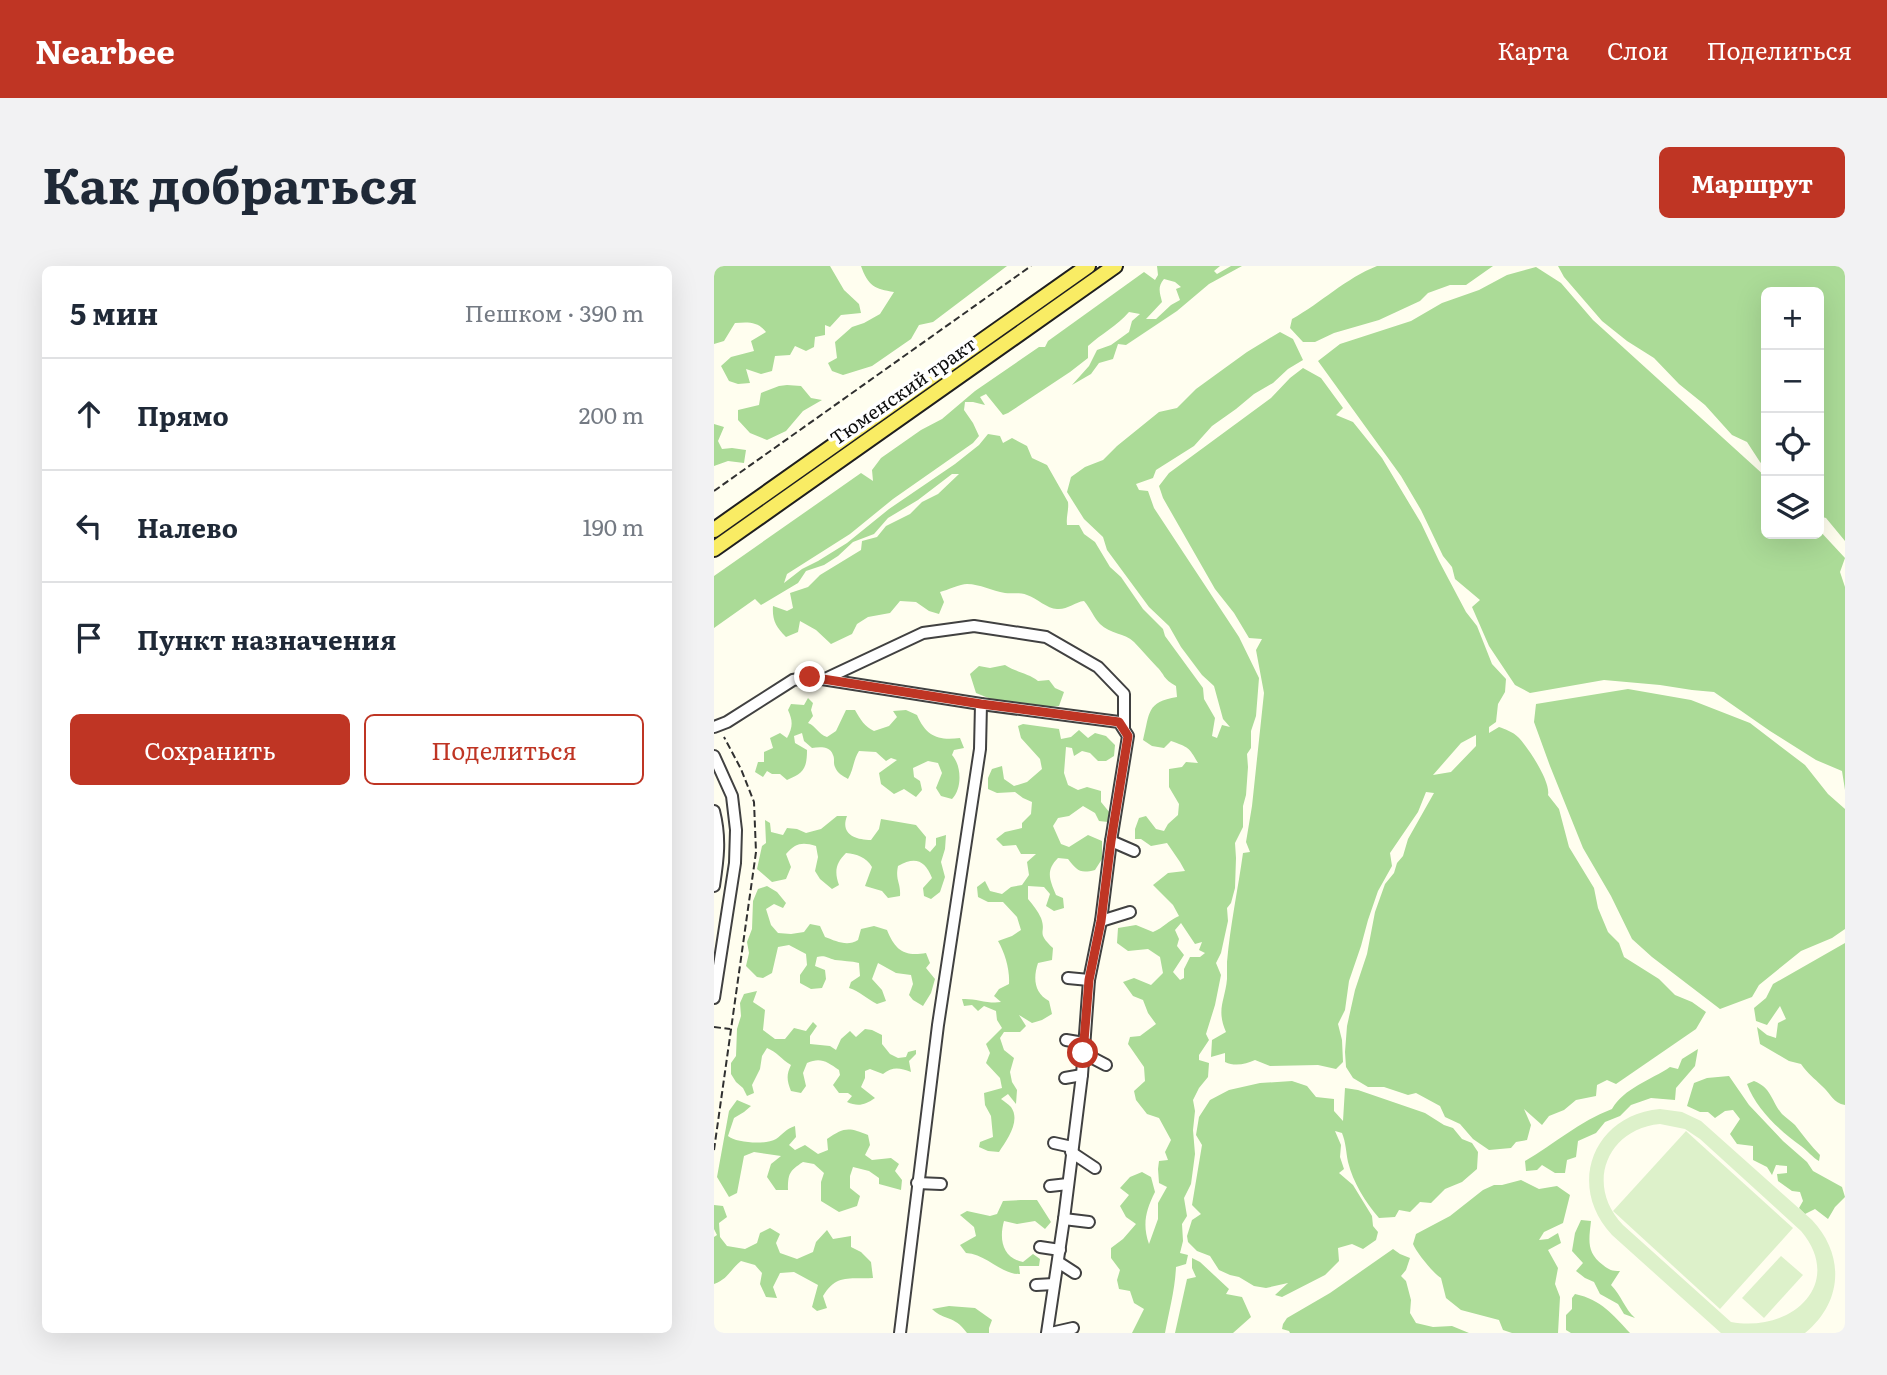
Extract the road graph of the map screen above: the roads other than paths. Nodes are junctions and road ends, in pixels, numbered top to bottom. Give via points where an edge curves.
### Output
1 (1088, 266) edge
2 (1115, 266) edge
3 (714, 530) edge
4 (714, 549) edge
5 (823, 679) junction
6 (981, 704) junction
7 (715, 727) edge
8 (1125, 728) junction
9 (714, 756) edge
10 (714, 811) edge
11 (1111, 841) junction
12 (1134, 851) dead end
13 (714, 886) edge
14 (1130, 912) dead end
15 (1101, 921) junction
16 (1068, 978) dead end
17 (1089, 980) junction
18 (714, 998) edge
19 (1066, 1040) dead end
20 (1084, 1048) junction
21 (1106, 1065) dead end
22 (1082, 1075) junction
23 (1065, 1078) dead end
24 (1054, 1143) dead end
25 (1072, 1149) junction
26 (1095, 1168) dead end
27 (918, 1183) junction
28 (941, 1184) dead end
29 (1068, 1184) junction
30 (1050, 1186) dead end
31 (1064, 1219) junction
32 (1089, 1222) dead end
33 (1040, 1247) dead end
34 (1059, 1256) junction
35 (1075, 1273) dead end
36 (1054, 1284) junction
37 (1036, 1285) dead end
38 (1073, 1328) dead end
39 (900, 1333) edge
40 (1049, 1333) edge

1 - 3 main road, Тюменский тракт
2 - 4 main road, Тюменский тракт
5 - 6 street
5 - 7 street via 793,680
5 - 8 street via 923,632 974,626 1046,637 1098,667 1124,694
6 - 8 street via 1119,722
6 - 27 street via 980,749
8 - 11 street via 1128,736
9 - 18 street via 732,796 736,830
10 - 13 street via 719,828
11 - 12 street
11 - 15 street
14 - 15 street
15 - 17 street
16 - 17 street
17 - 20 street
19 - 20 street
20 - 21 street
20 - 22 street
22 - 23 street
22 - 25 street
24 - 25 street
25 - 26 street
25 - 29 street
27 - 28 street
27 - 39 street
29 - 30 street
29 - 31 street
31 - 32 street
31 - 34 street
33 - 34 street
34 - 35 street
34 - 36 street
36 - 37 street
36 - 40 street
38 - 40 street

